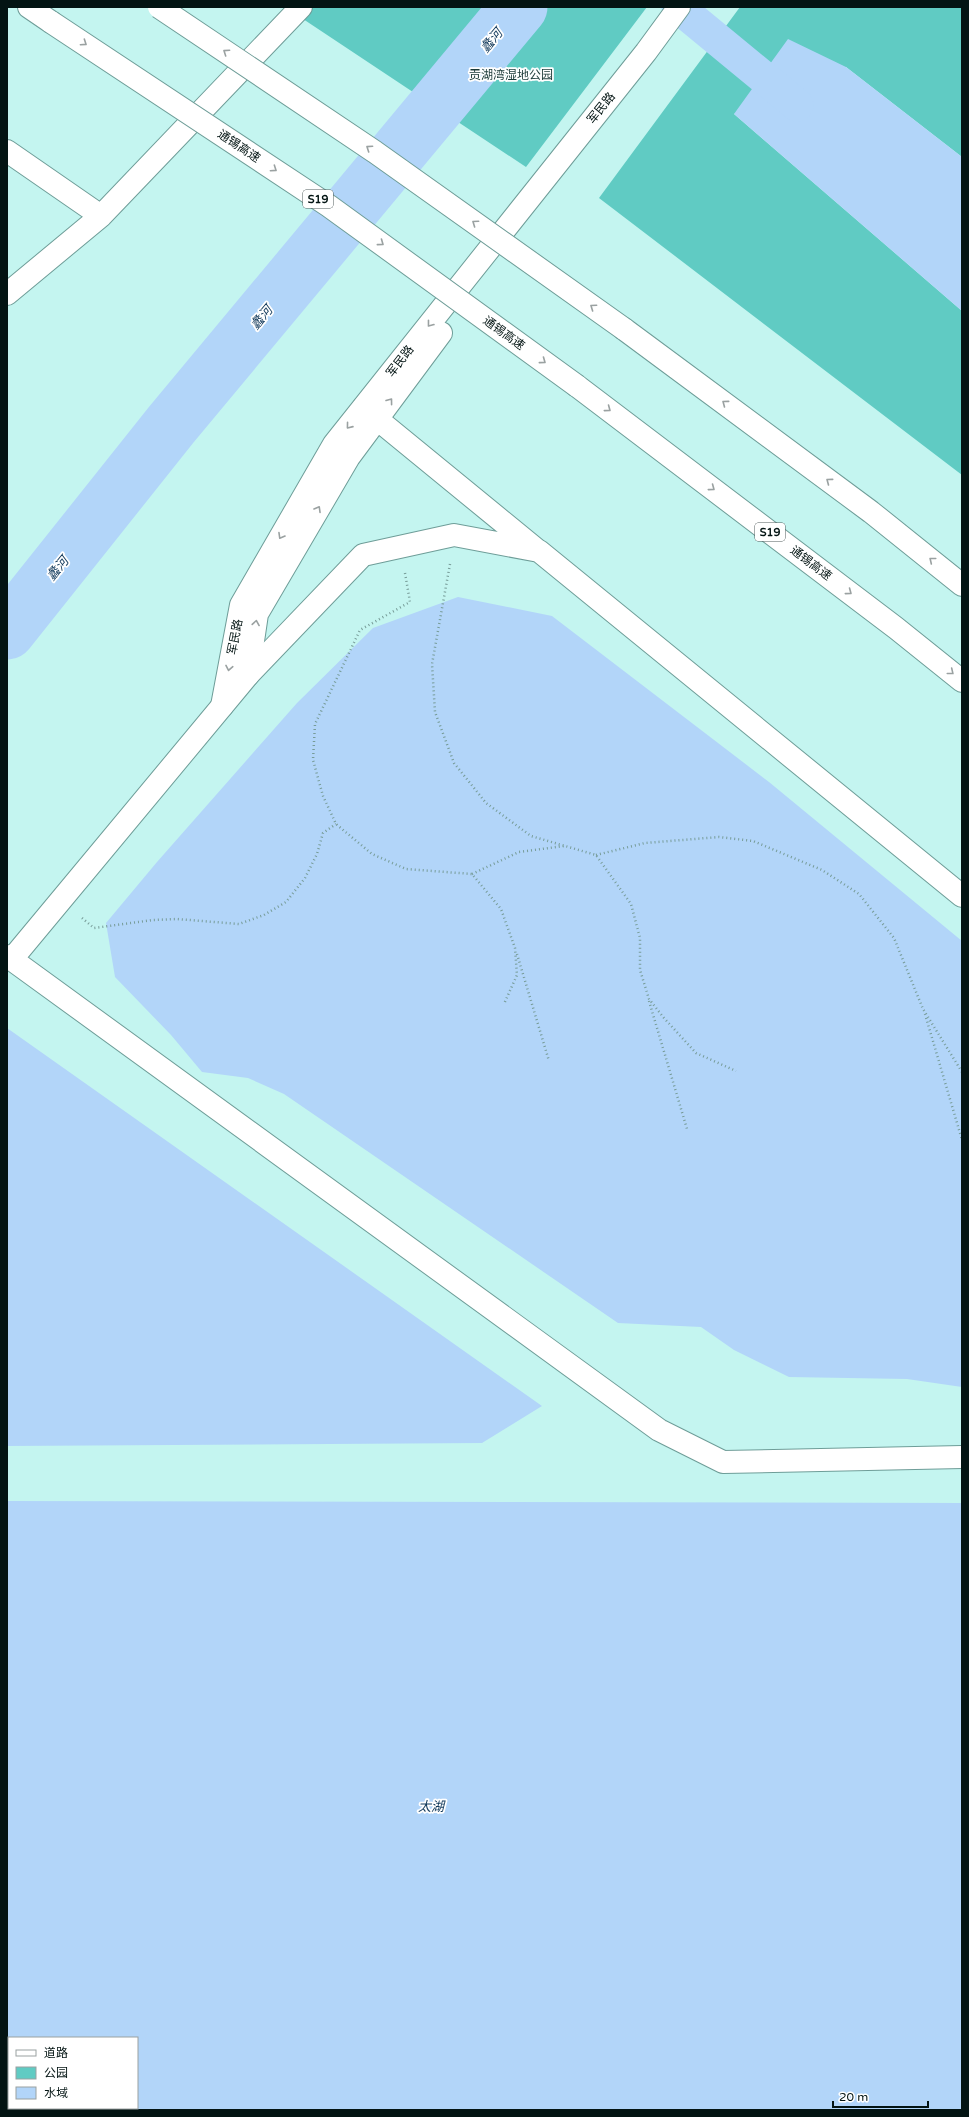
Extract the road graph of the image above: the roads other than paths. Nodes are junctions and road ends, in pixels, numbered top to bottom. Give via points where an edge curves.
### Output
1 (30, 7) edge
2 (159, 7) edge
3 (301, 7) edge
4 (679, 7) edge
5 (688, 7) edge
6 (648, 55) junction
7 (7, 151) edge
8 (101, 216) junction
9 (7, 294) edge
10 (370, 413) junction
11 (539, 551) junction
12 (962, 585) edge
13 (248, 675) junction
14 (962, 681) edge
15 (222, 706) junction
16 (962, 896) edge
17 (9, 958) edge
18 (962, 1457) edge

1 -> 14 main road, 通锡高速 / S19, bridge via 329,206 577,386
12 -> 2 main road, bridge via 871,512 624,329 375,152
3 - 8 main road
4 - 6 main road
5 - 6 main road
6 - 10 main road, 军民路
7 - 8 main road
8 - 9 main road
10 - 11 main road
13 -> 10 main road, 军民路 via 257,614 349,457
10 -> 15 main road, 军民路 via 334,444 241,604
11 - 13 main road via 454,535 363,555
11 - 16 main road
13 - 15 main road
15 - 17 main road
17 - 18 main road via 659,1430 723,1462

